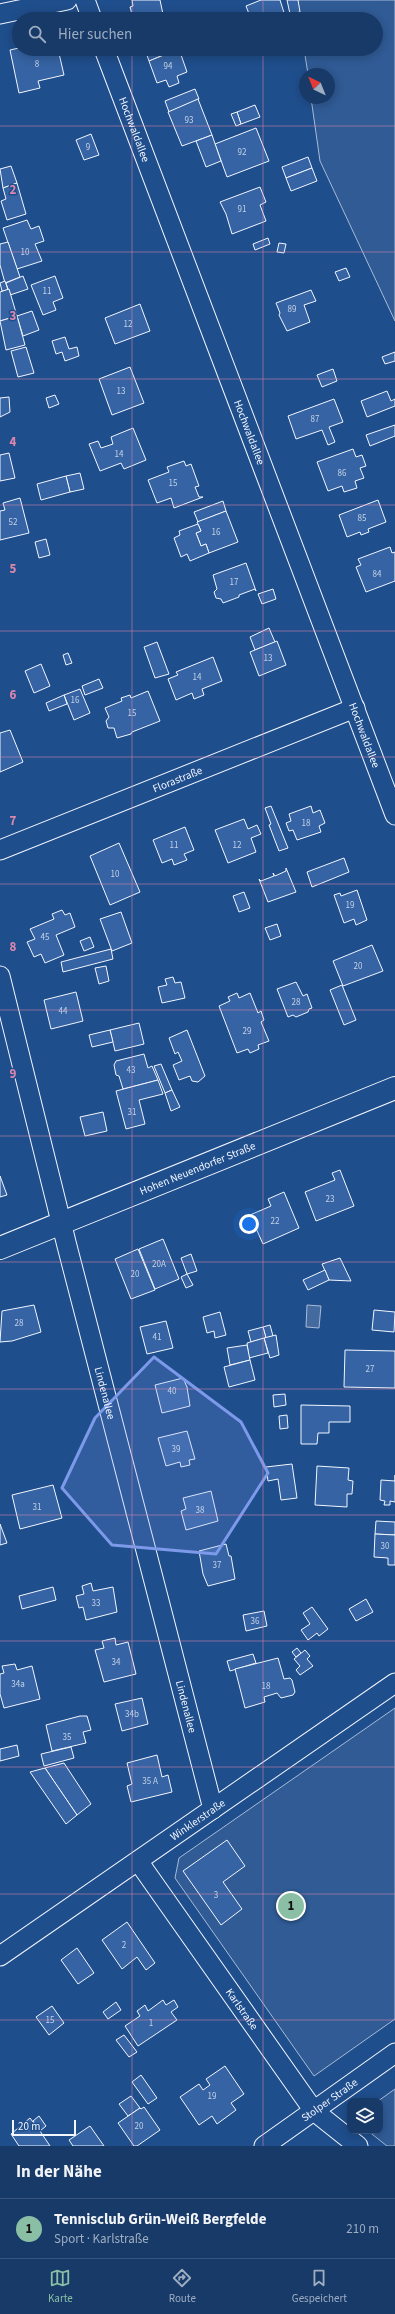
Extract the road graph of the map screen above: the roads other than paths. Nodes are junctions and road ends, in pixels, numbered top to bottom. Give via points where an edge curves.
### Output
1 (67, 0) edge
2 (85, 0) edge
3 (89, 12) edge
4 (0, 14) edge
5 (107, 56) edge
6 (355, 708) junction
7 (395, 815) edge
8 (0, 850) edge
9 (0, 976) edge
10 (395, 1088) edge
11 (61, 1223) junction
12 (0, 1248) edge
13 (395, 1683) edge
14 (213, 1809) junction
15 (138, 1861) junction
16 (0, 1956) edge
17 (395, 2053) edge
18 (314, 2111) junction
19 (264, 2146) edge
20 (358, 2146) edge

1 - 4 street
2 - 3 street
5 - 6 street, Hochwaldallee
6 - 7 street, Hochwaldallee
6 - 8 street, Florastraße
9 - 11 street, Lindenallee
10 - 11 main road, Hohen Neuendorfer Straße
11 - 12 main road, Hohen Neuendorfer Straße
11 - 14 street, Lindenallee
13 - 14 street, Winklerstraße
14 - 15 street, Winklerstraße
15 - 16 street, Winklerstraße
15 - 18 street, Karlstraße
17 - 18 street, Stolper Straße
18 - 19 street, Stolper Straße
18 - 20 street, Karlstraße

